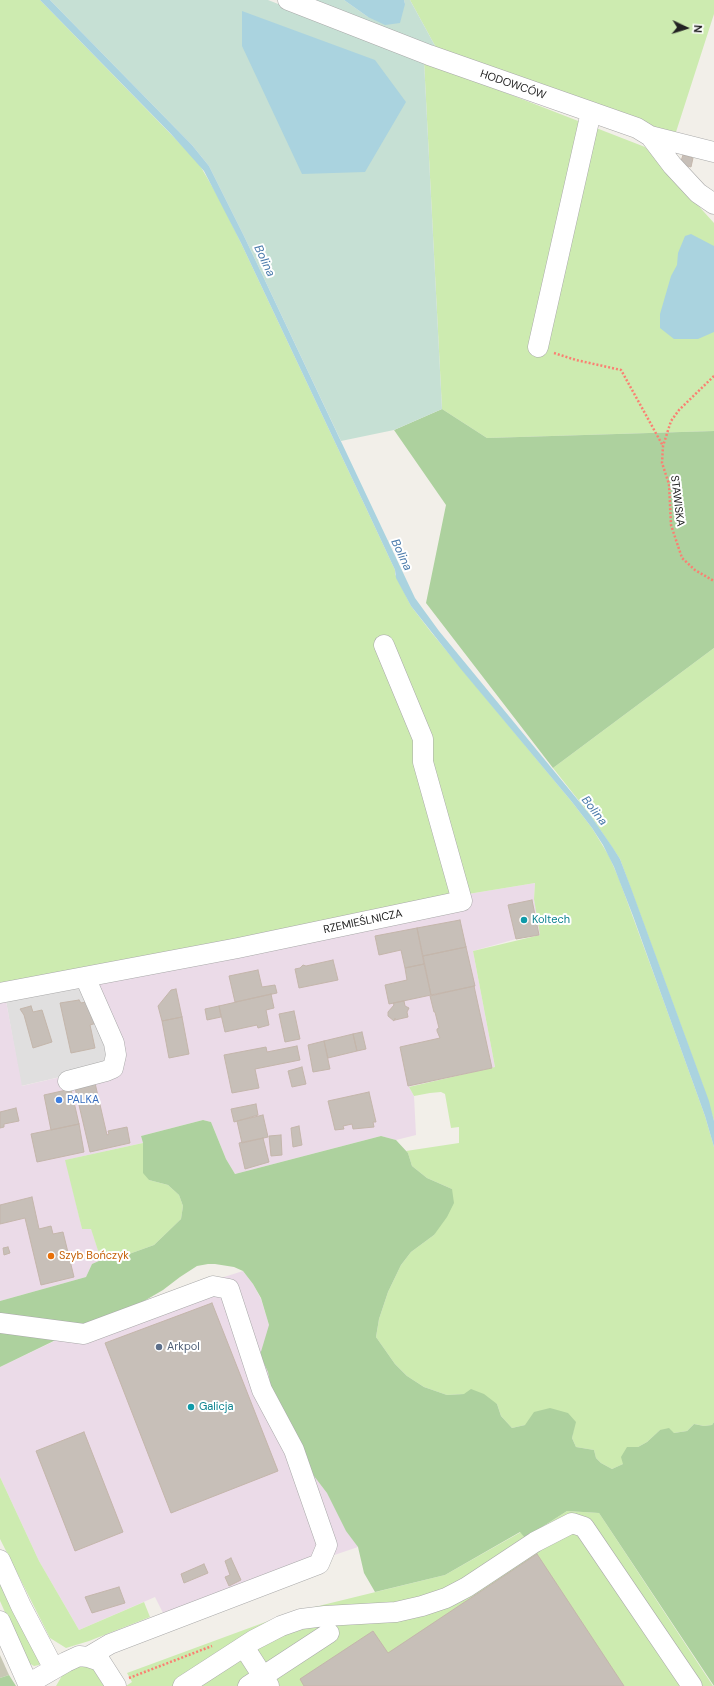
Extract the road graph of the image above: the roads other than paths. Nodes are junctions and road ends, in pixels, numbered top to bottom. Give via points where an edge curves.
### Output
1 (288, 0) edge
2 (591, 112) junction
3 (650, 136) junction
4 (714, 152) edge
5 (714, 204) edge
6 (538, 347) road end
7 (384, 645) dead end
8 (85, 977) junction
9 (0, 993) edge
10 (68, 1082) dead end
11 (0, 1324) edge
12 (0, 1560) edge
13 (0, 1622) edge
14 (329, 1633) dead end
15 (244, 1647) junction
16 (88, 1657) junction
17 (54, 1669) junction
18 (260, 1683) edge
19 (29, 1685) edge
20 (116, 1686) edge
21 (183, 1686) edge
22 (692, 1686) edge

1 - 2 street, HODOWCÓW via 429,55
2 - 3 street, HODOWCÓW via 637,128
2 - 6 street
3 - 4 street
3 - 5 street, HODOWCÓW via 672,166 698,193
7 - 8 street, RZEMIEŚLNICZA via 423,739 423,762 462,901
8 - 9 street, RZEMIEŚLNICZA
8 - 10 street via 114,1043 116,1056 113,1068 106,1072
11 - 16 street via 84,1334 213,1286 229,1289 262,1390 294,1450 327,1545 319,1564 110,1644
12 - 17 street
13 - 19 street
14 - 18 street
15 - 18 street
15 - 21 street
15 - 22 street via 267,1632 301,1619 396,1612 446,1598 534,1542 572,1523 584,1527
16 - 17 street via 79,1656
16 - 20 street via 100,1662
17 - 19 street

